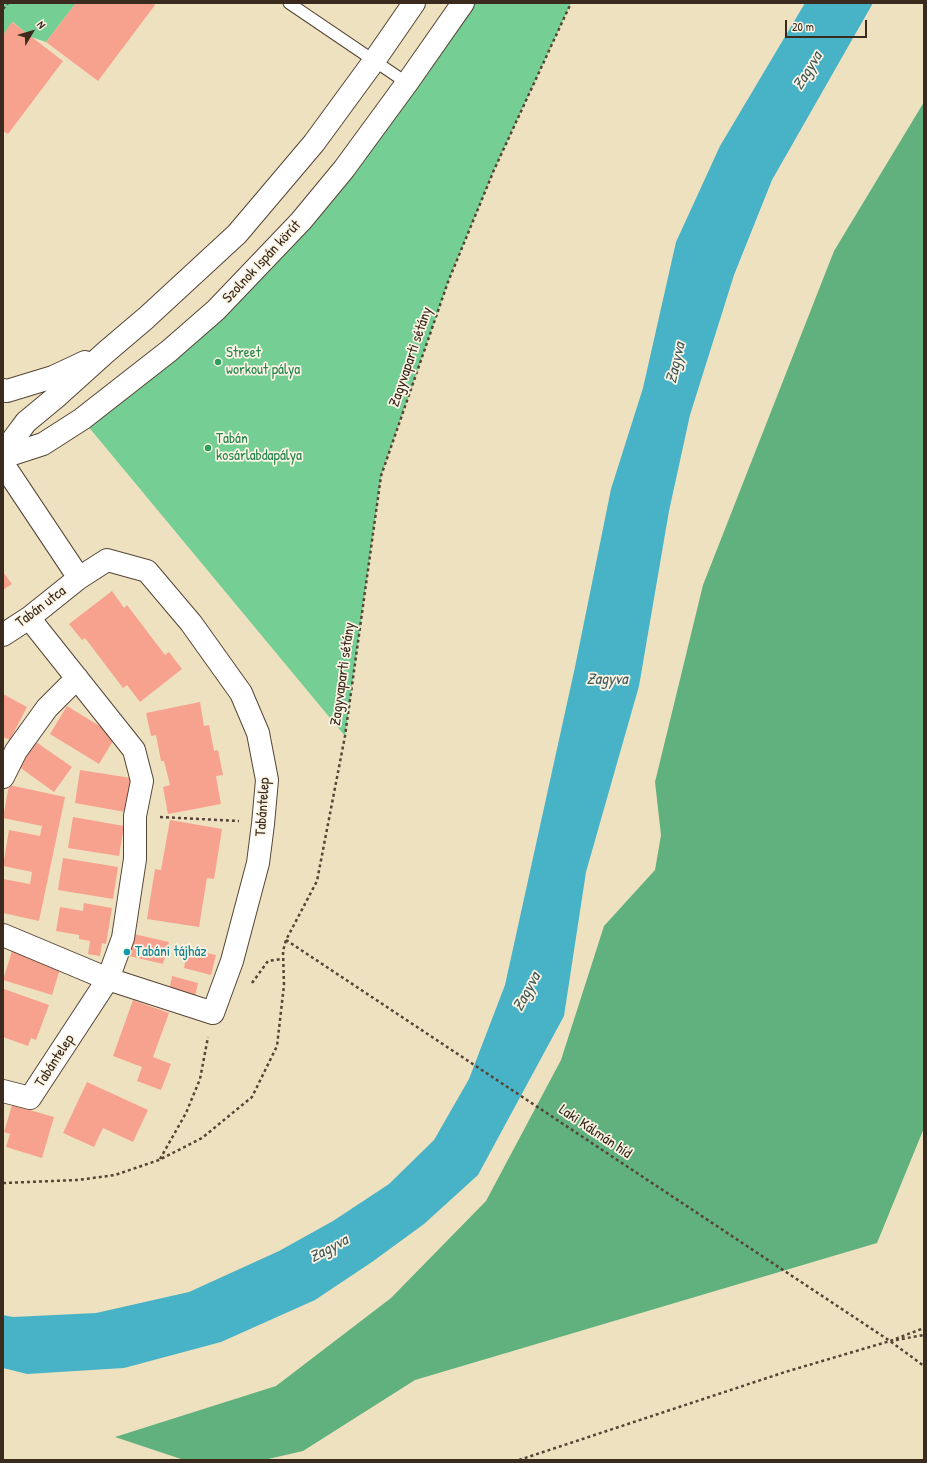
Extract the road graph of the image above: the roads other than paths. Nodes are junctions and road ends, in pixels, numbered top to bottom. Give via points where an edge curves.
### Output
1 (289, 3) edge
2 (414, 3) edge
3 (463, 3) edge
4 (374, 61) junction
5 (407, 84) junction
6 (106, 352) junction
7 (3, 390) edge
8 (3, 453) edge
9 (3, 457) edge
10 (3, 464) edge
11 (79, 578) junction
12 (30, 618) junction
13 (3, 635) edge
14 (77, 678) junction
15 (3, 777) edge
16 (3, 935) edge
17 (108, 979) junction
18 (3, 1091) edge

1 - 4 lane
2 - 4 street
3 - 5 street, Szolnok Ispán körút
4 - 5 lane
4 - 6 street via 314,143 237,234
5 - 9 street, Szolnok Ispán körút via 344,170 301,221 216,310 82,419 43,444
6 - 7 street via 53,377
6 - 8 street via 26,422
10 - 11 street
11 - 12 street, Tabán utca
11 - 17 street, Tabántelep via 107,560 147,571 191,623 241,694 258,733 267,780 258,863 232,961 213,1013
12 - 13 street, Tabán utca
12 - 14 street, Tabántelep
14 - 15 street via 47,708 16,751
14 - 17 street, Tabántelep via 134,750 142,781 135,816 135,859 124,938
16 - 17 street
17 - 18 street, Tabántelep via 30,1098

